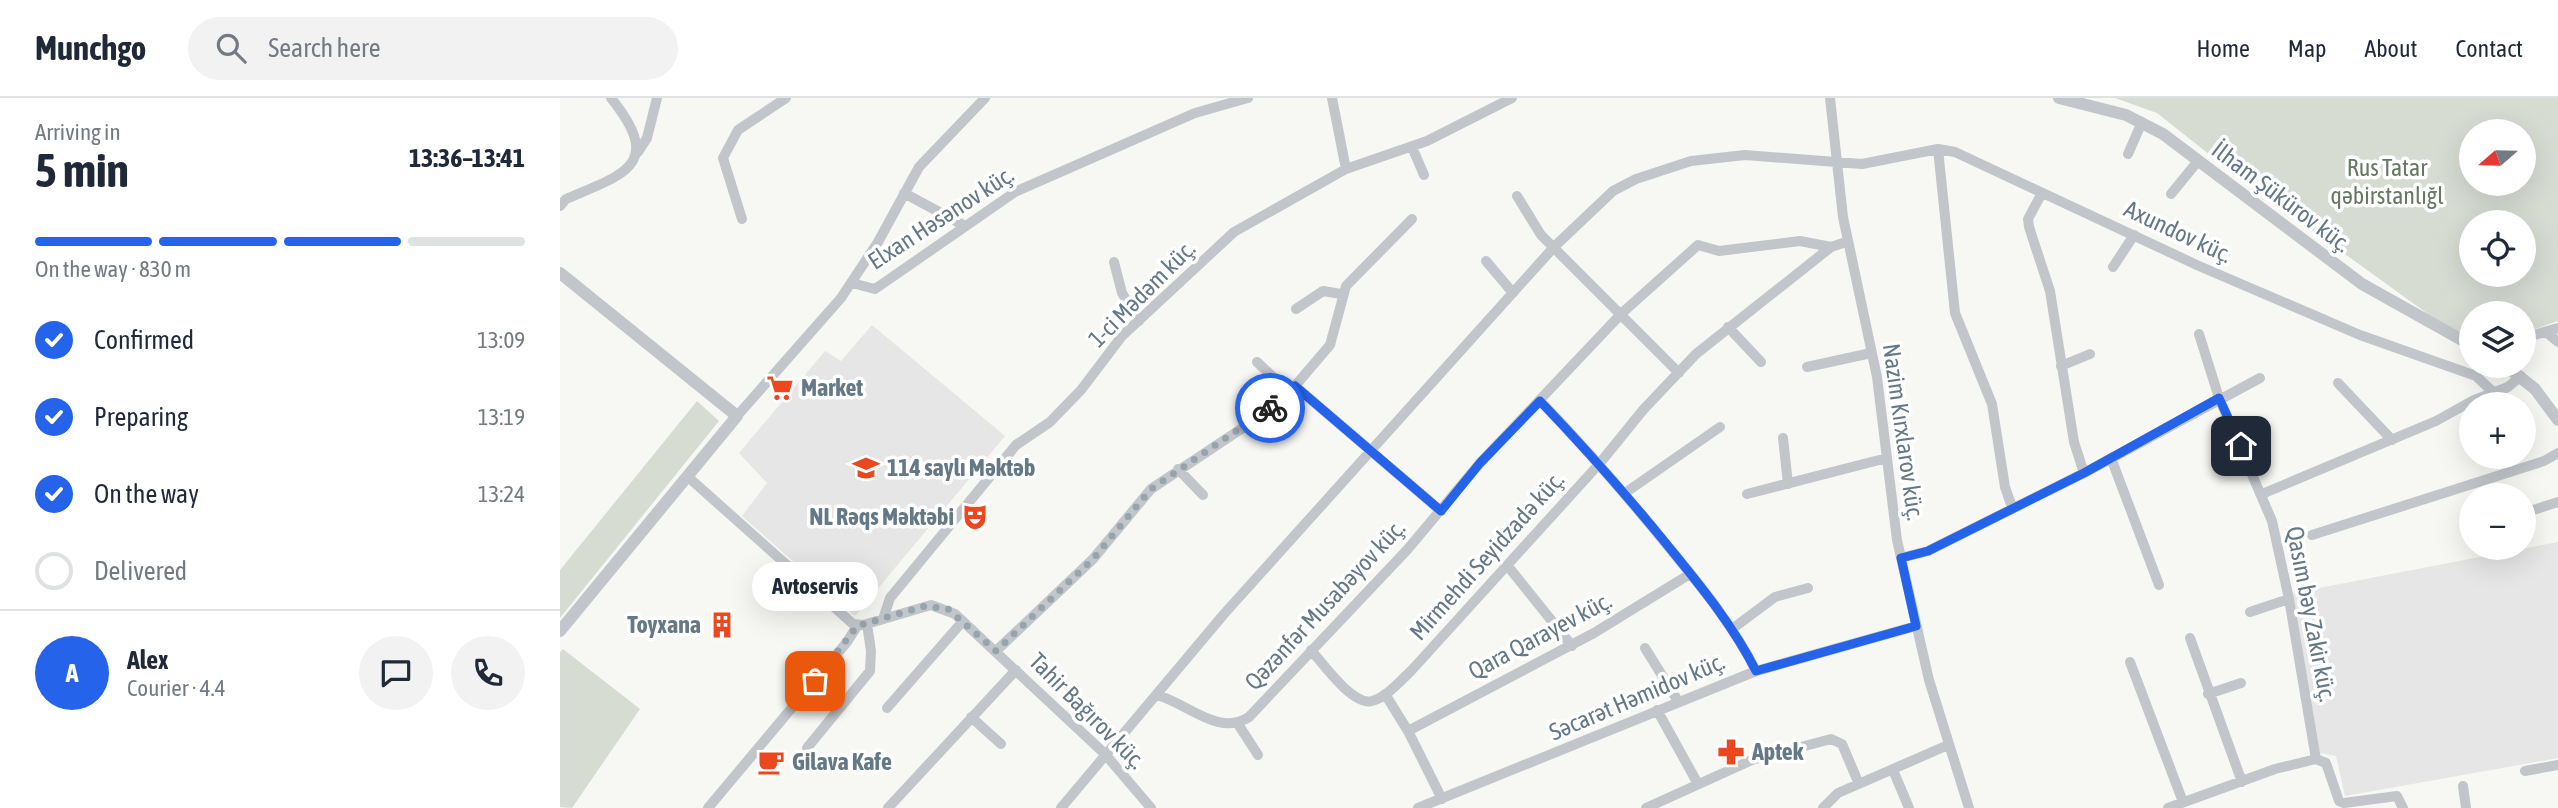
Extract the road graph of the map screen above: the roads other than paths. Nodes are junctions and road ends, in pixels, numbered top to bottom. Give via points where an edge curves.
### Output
1 (611, 98) edge
2 (657, 98) edge
3 (786, 98) edge
4 (985, 98) edge
5 (1248, 98) edge
6 (1332, 98) edge
7 (1512, 98) edge
8 (1830, 98) edge
9 (2059, 98) edge
10 (2142, 122) junction
11 (1412, 147) junction
12 (1938, 149) junction
13 (638, 152) junction
14 (2128, 154) dead end
15 (2198, 161) junction
16 (1838, 164) junction
17 (1346, 169) junction
18 (1424, 175) dead end
19 (560, 189) edge
20 (904, 192) junction
21 (2042, 193) junction
22 (2171, 194) dead end
23 (1517, 196) dead end
24 (563, 203) edge
25 (742, 219) dead end
26 (1412, 219) dead end
27 (965, 226) junction
28 (2134, 235) junction
29 (1846, 242) junction
30 (1554, 247) junction
31 (1831, 247) junction
32 (1486, 261) dead end
33 (1114, 262) dead end
34 (2113, 267) dead end
35 (560, 273) edge
36 (852, 283) junction
37 (1513, 293) junction
38 (1341, 294) junction
39 (1296, 309) dead end
40 (1622, 313) junction
41 (1139, 321) junction
42 (1728, 327) junction
43 (2558, 328) edge
44 (2546, 332) junction
45 (2199, 334) dead end
46 (2536, 335) edge
47 (2459, 338) edge
48 (2558, 342) edge
49 (1871, 353) junction
50 (2090, 354) dead end
51 (1257, 362) dead end
52 (1761, 362) dead end
53 (2061, 366) junction
54 (1807, 367) dead end
55 (1679, 373) junction
56 (2260, 378) dead end
57 (2519, 378) edge
58 (2523, 378) edge
59 (2338, 383) dead end
60 (1292, 389) junction
61 (2493, 392) edge
62 (2496, 392) edge
63 (2219, 398) junction
64 (1540, 401) junction
65 (2459, 409) edge
66 (737, 416) junction
67 (2558, 420) edge
68 (1720, 427) dead end
69 (1783, 438) dead end
70 (2392, 440) junction
71 (1371, 450) junction
72 (2558, 453) edge
73 (1887, 458) junction
74 (2111, 458) junction
75 (1600, 463) junction
76 (1178, 469) junction
77 (2084, 473) junction
78 (687, 476) junction
79 (1788, 484) junction
80 (1625, 493) junction
81 (1746, 494) dead end
82 (2262, 494) junction
83 (1203, 495) dead end
84 (2558, 502) edge
85 (2012, 507) junction
86 (2536, 509) edge
87 (1441, 511) junction
88 (2312, 535) dead end
89 (1901, 558) junction
90 (1507, 565) junction
91 (1690, 573) junction
92 (2159, 585) dead end
93 (1808, 588) dead end
94 (2289, 599) junction
95 (2250, 612) dead end
96 (883, 619) junction
97 (963, 621) junction
98 (862, 625) junction
99 (1916, 626) junction
100 (1732, 629) junction
101 (560, 631) edge
102 (2190, 638) dead end
103 (1572, 646) junction
104 (1645, 648) dead end
105 (1311, 650) junction
106 (996, 651) junction
107 (2130, 662) dead end
108 (1016, 670) junction
109 (1756, 671) junction
110 (2241, 683) dead end
111 (1385, 694) junction
112 (2208, 694) junction
113 (1157, 695) junction
114 (1678, 701) junction
115 (887, 708) dead end
116 (1657, 710) junction
117 (971, 717) junction
118 (1238, 724) junction
119 (1408, 732) junction
120 (1001, 744) dead end
121 (1948, 745) junction
122 (807, 748) dead end
123 (1105, 754) junction
124 (1258, 755) dead end
125 (2316, 759) junction
126 (2558, 765) edge
127 (1893, 770) junction
128 (2525, 771) dead end
129 (2242, 782) junction
130 (1859, 784) junction
131 (1698, 785) junction
132 (2463, 786) dead end
133 (1441, 799) junction
134 (2183, 803) junction
135 (708, 808) edge
136 (888, 808) edge
137 (1061, 808) edge
138 (1151, 808) edge
139 (1418, 808) edge
140 (1646, 808) edge
141 (1824, 808) edge
142 (1909, 808) edge
143 (1969, 808) edge
144 (2168, 808) edge
145 (2403, 808) edge
146 (2466, 808) edge

1 - 13 street
2 - 13 street via 647,138
3 - 25 street via 738,130 723,158
4 - 20 street via 930,153
5 - 27 street, Elxan Həsənov küç. via 1195,113 1043,178
6 - 17 street
7 - 11 street, 1-ci Mədəm küç.
8 - 16 street, Nazim Kırxlarov küç.
9 - 10 street, İlham Şükürov küç.
10 - 14 street
10 - 15 street, İlham Şükürov küç.
11 - 17 street, 1-ci Mədəm küç.
11 - 18 street
12 - 16 street, Axundov küç. via 1862,164
12 - 21 street, Axundov küç. via 1975,158
12 - 85 street via 1955,313 1992,404
13 - 24 street via 634,164 620,176
15 - 22 street
15 - 47 street, İlham Şükürov küç. via 2361,284
16 - 29 street, Nazim Kırxlarov küç.
16 - 30 street, Axundov küç. via 1745,155 1714,156 1665,168 1613,191
17 - 41 street, 1-ci Mədəm küç. via 1234,232
19 - 24 street
20 - 27 street
20 - 36 street
21 - 28 street, Axundov küç.
21 - 53 street via 2028,219 2050,291
23 - 30 street via 1535,227
26 - 38 street via 1370,258
27 - 36 street, Elxan Həsənov küç. via 875,289
28 - 34 street
28 - 61 street, Axundov küç. via 2360,335 2476,376
29 - 31 street, Mirmehdi Seyidzadə küç.
29 - 49 street, Nazim Kırxlarov küç.
30 - 37 street, Axundov küç.
30 - 40 street
31 - 40 street, Qəzənfər Musabəyov küç. via 1800,241 1718,251 1698,245
31 - 42 street, Mirmehdi Seyidzadə küç.
32 - 37 street
33 - 41 street via 1122,293
35 - 66 street
36 - 66 street
37 - 71 street, Axundov küç.
38 - 39 street via 1323,291
38 - 60 street via 1330,345
40 - 55 street
40 - 64 street, Qəzənfər Musabəyov küç.
41 - 96 street, 1-ci Mədəm küç. via 1051,422 1016,445 890,598
42 - 52 street
42 - 55 street, Mirmehdi Seyidzadə küç.
43 - 44 street
44 - 46 street
44 - 48 street
45 - 63 street, Qasım bəy Zakir küç.
49 - 54 street
49 - 73 street, Nazim Kırxlarov küç.
50 - 53 street
51 - 60 street
53 - 77 street
55 - 75 street, Mirmehdi Seyidzadə küç.
56 - 63 street
57 - 62 street
58 - 67 street
59 - 70 street
60 - 71 street
60 - 76 street via 1256,419
63 - 74 street
63 - 82 street, Qasım bəy Zakir küç.
64 - 75 street
64 - 87 street, Qəzənfər Musabəyov küç.
65 - 70 street
66 - 78 street
68 - 80 street
69 - 79 street
70 - 82 street
71 - 87 street
71 - 113 street, Axundov küç.
72 - 88 street
73 - 79 street
73 - 89 street, Nazim Kırxlarov küç.
74 - 77 street
74 - 92 street
75 - 80 street
75 - 90 street, Mirmehdi Seyidzadə küç.
76 - 83 street
76 - 106 street via 1141,499 1093,559
77 - 85 street
78 - 98 street via 844,618
78 - 101 street
79 - 81 street
80 - 91 street
82 - 94 street, Qasım bəy Zakir küç. via 2279,545
84 - 86 street
85 - 89 street via 1928,551
87 - 105 street, Qəzənfər Musabəyov küç.
89 - 99 street, Nazim Kırxlarov küç.
90 - 103 street
90 - 111 street, Mirmehdi Seyidzadə küç.
91 - 100 street
91 - 103 street, Qara Qarayev küç.
93 - 100 street via 1775,597
94 - 95 street
94 - 125 street, Qasım bəy Zakir küç.
96 - 97 street, Tahir Bağırov küç. via 931,605 948,609
96 - 98 street, Tahir Bağırov küç.
97 - 106 street, Tahir Bağırov küç.
97 - 115 street
98 - 122 street via 872,651 870,671
98 - 135 street
99 - 109 street, Səcarət Həmidov küç.
99 - 121 street, Nazim Kırxlarov küç.
100 - 109 street
102 - 112 street
103 - 119 street, Qara Qarayev küç.
104 - 114 street
105 - 111 street via 1355,698 1373,701
105 - 118 street, Qəzənfər Musabəyov küç. via 1249,718
106 - 108 street, Tahir Bağırov küç.
107 - 134 street
108 - 117 street
108 - 123 street, Tahir Bağırov küç.
109 - 114 street, Səcarət Həmidov küç.
110 - 112 street
111 - 119 street
112 - 129 street
113 - 118 street, Qəzənfər Musabəyov küç. via 1215,722
113 - 123 street, Axundov küç.
114 - 116 street, Səcarət Həmidov küç.
116 - 131 street
116 - 133 street, Səcarət Həmidov küç.
117 - 120 street
117 - 136 street
118 - 124 street
119 - 133 street
121 - 127 street
121 - 143 street, Nazim Kırxlarov küç.
123 - 137 street
123 - 138 street, Tahir Bağırov küç.
125 - 129 street
125 - 145 street via 2326,764 2339,801 2397,796
126 - 128 street
127 - 130 street
127 - 142 street
129 - 134 street
130 - 131 street via 1842,744 1831,739 1752,760
130 - 141 street via 1838,793
131 - 140 street
132 - 146 street
133 - 139 street, Səcarət Həmidov küç.
134 - 144 street

